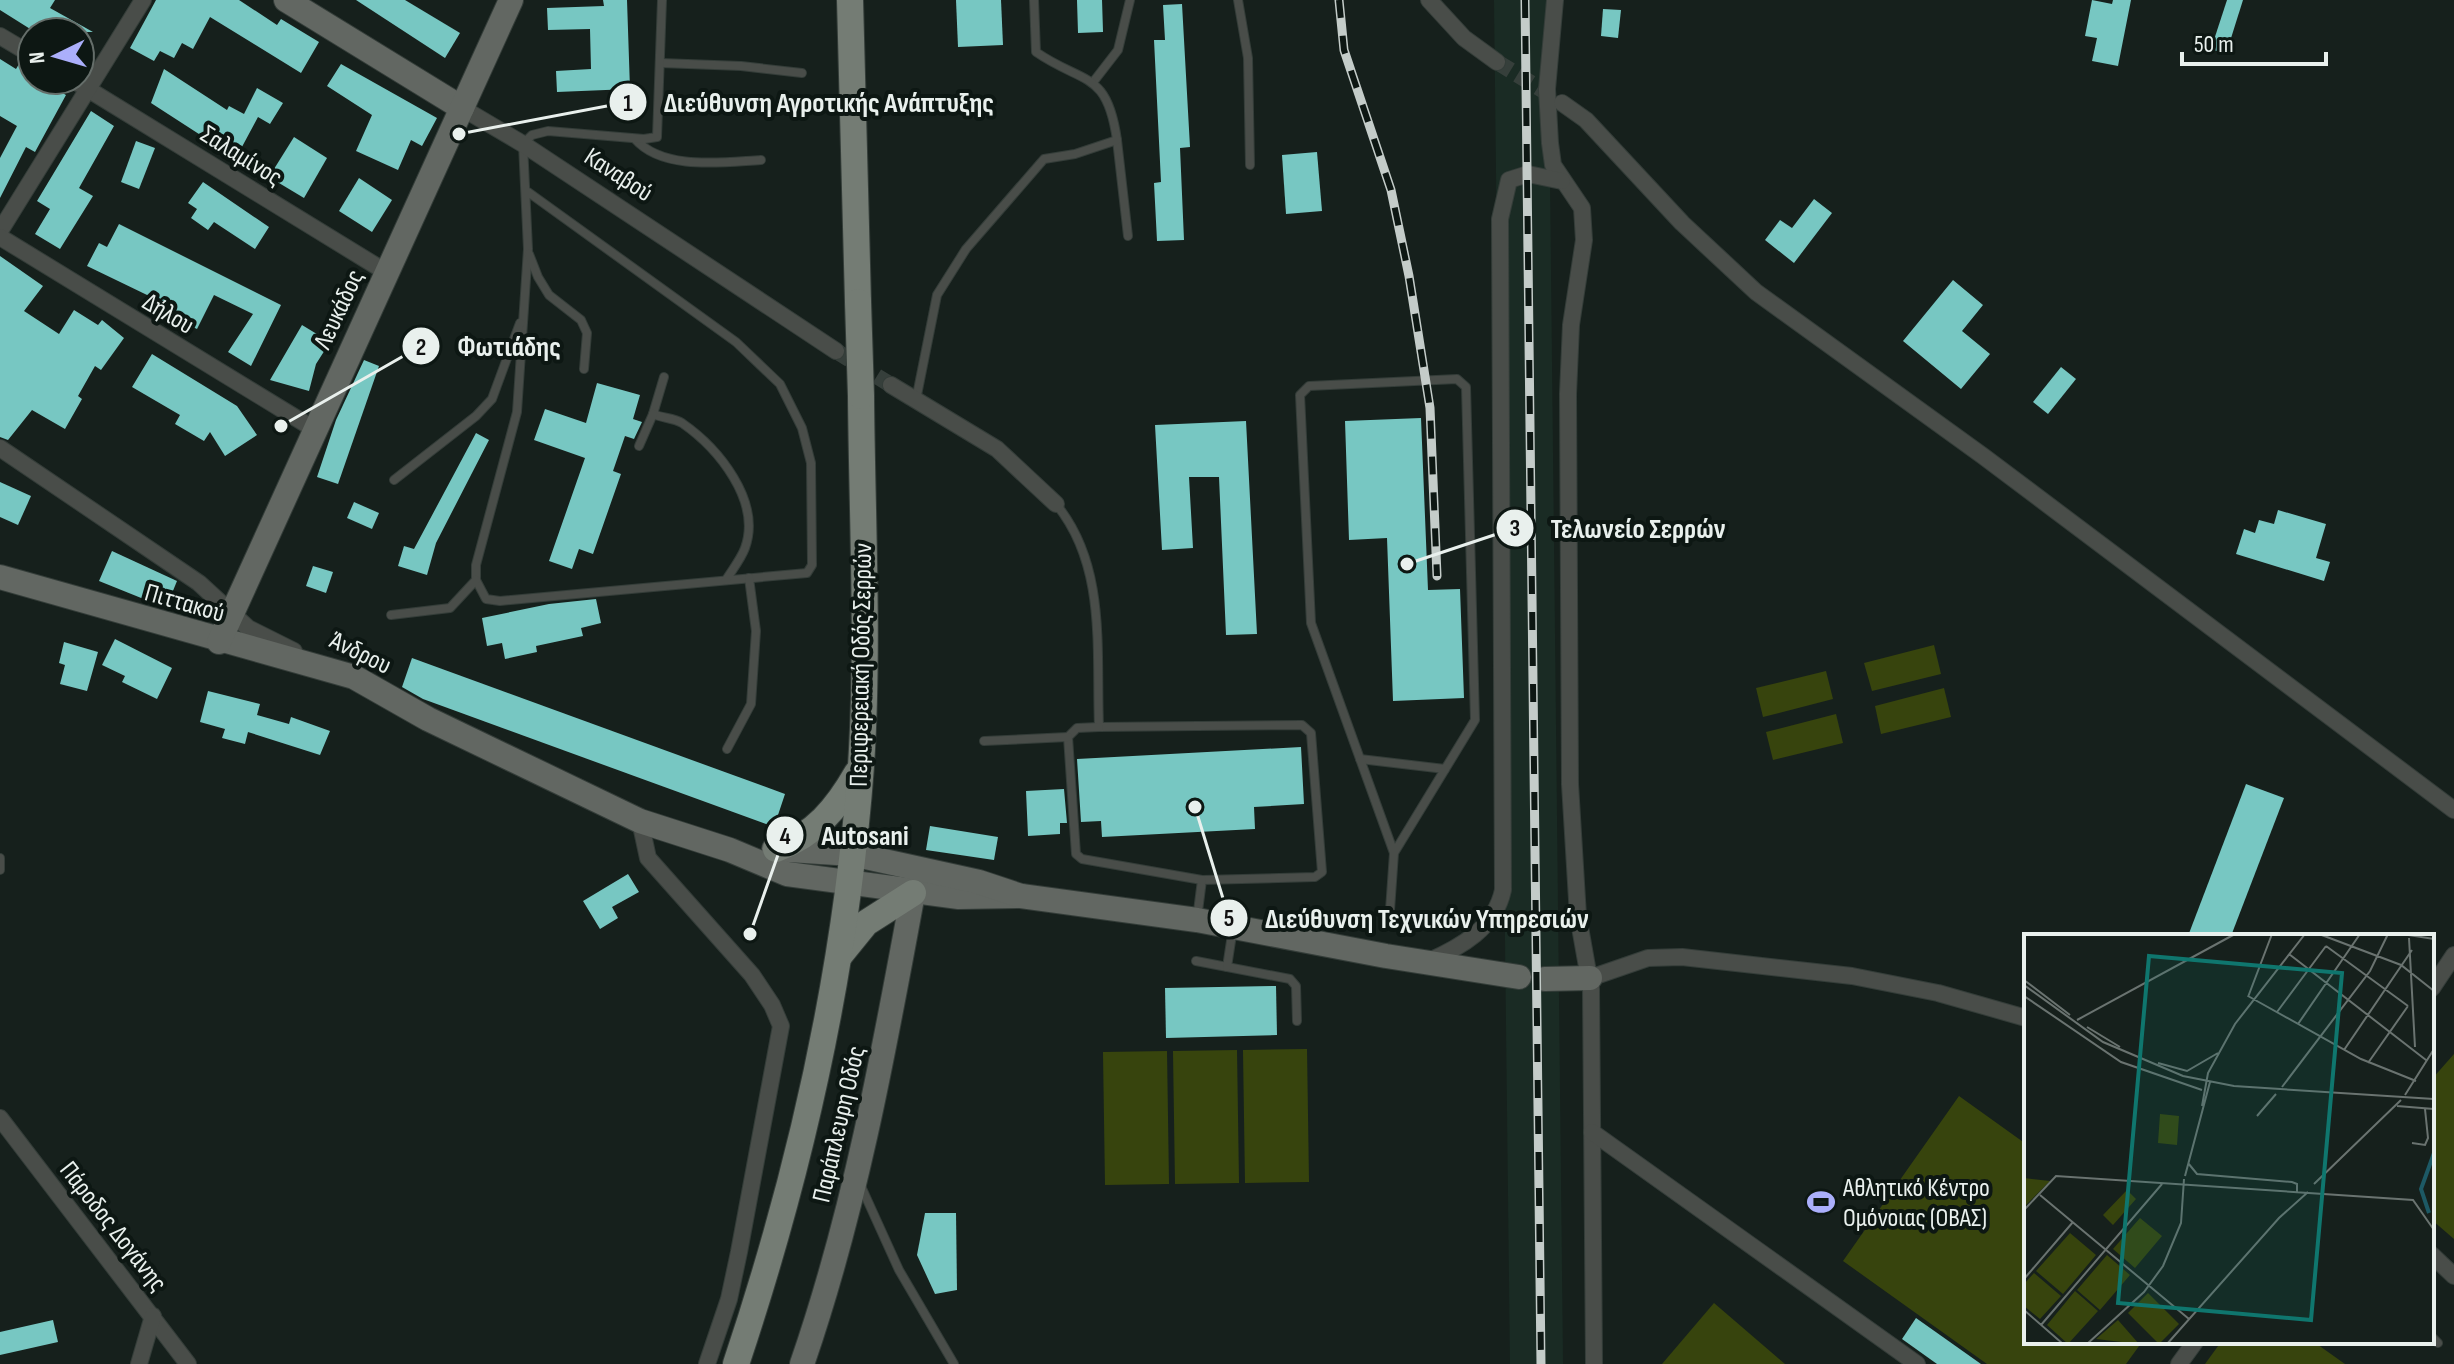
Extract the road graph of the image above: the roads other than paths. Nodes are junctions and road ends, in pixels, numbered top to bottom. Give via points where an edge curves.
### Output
1 (143, 0) edge
2 (286, 0) edge
3 (511, 0) edge
4 (662, 0) edge
5 (850, 0) edge
6 (1034, 0) edge
7 (1130, 0) edge
8 (1238, 0) edge
9 (1429, 0) edge
10 (1555, 0) edge
11 (1497, 62) tunnel mouth
12 (661, 63) junction
13 (802, 73) dead end
14 (96, 80) edge
15 (1094, 81) junction
16 (96, 94) edge
17 (86, 96) edge
18 (1562, 103) tunnel mouth
19 (462, 108) junction
20 (634, 138) junction
21 (1117, 140) junction
22 (523, 144) junction
23 (761, 160) dead end
24 (1250, 165) dead end
25 (1562, 181) junction
26 (528, 192) junction
27 (0, 231) edge
28 (1128, 236) dead end
29 (0, 237) edge
30 (528, 249) junction
31 (386, 272) junction
32 (523, 315) junction
33 (836, 351) tunnel mouth
34 (584, 369) dead end
35 (664, 377) dead end
36 (891, 385) tunnel mouth
37 (916, 400) junction
38 (653, 414) junction
39 (314, 429) junction
40 (639, 446) dead end
41 (0, 448) edge
42 (394, 480) dead end
43 (1056, 504) joint
44 (0, 577) edge
45 (749, 578) junction
46 (476, 580) junction
47 (726, 580) junction
48 (231, 614) junction
49 (391, 615) dead end
50 (219, 642) junction
51 (354, 677) junction
52 (1099, 727) junction
53 (1068, 737) junction
54 (984, 741) dead end
55 (727, 749) dead end
56 (1360, 759) junction
57 (861, 766) junction
58 (1445, 769) junction
59 (2454, 810) edge
60 (640, 821) junction
61 (776, 849) junction
62 (730, 850) junction
63 (1394, 853) junction
64 (852, 854) junction
65 (0, 858) edge
66 (0, 870) edge
67 (1202, 880) junction
68 (849, 884) junction
69 (913, 893) junction
70 (1021, 896) junction
71 (1390, 910) dead end
72 (1197, 920) junction
73 (1233, 927) junction
74 (2454, 955) edge
75 (838, 958) junction
76 (1196, 961) dead end
77 (1426, 963) junction
78 (1227, 967) junction
79 (1519, 977) dead end
80 (1590, 978) junction
81 (1545, 979) dead end
82 (2434, 985) edge
83 (2024, 1017) edge
84 (1297, 1021) dead end
85 (0, 1118) edge
86 (1592, 1132) junction
87 (856, 1176) junction
88 (2434, 1257) edge
89 (2454, 1276) edge
90 (153, 1316) junction
91 (2194, 1344) edge
92 (139, 1364) edge
93 (188, 1364) edge
94 (707, 1364) edge
95 (736, 1364) edge
96 (802, 1364) edge
97 (954, 1364) edge
98 (1594, 1364) edge
99 (1917, 1364) edge
100 (2179, 1364) edge

1 - 14 street
2 - 19 street, Καναβού
3 - 19 street, Λευκάδος
4 - 12 lane
5 - 57 main road, Περιφερειακή Οδός Σερρών, bridge via 861,396
6 - 15 lane via 1036,52
7 - 15 lane via 1118,50
8 - 24 lane via 1248,58
9 - 11 street via 1464,38
10 - 25 street via 1548,116 1553,165
12 - 13 lane
12 - 20 lane via 659,133
15 - 21 lane via 1113,109
16 - 31 street, Σαλαμίνος
17 - 27 street
18 - 59 street via 1586,120 1682,223 1756,292
19 - 22 street, Καναβού
19 - 31 street, Λευκάδος
20 - 22 lane via 548,131
20 - 23 lane via 645,150 707,164
21 - 28 lane
21 - 37 lane via 1044,159 966,249 937,295
22 - 26 lane
22 - 33 street, Καναβού
25 - 77 street via 1528,174 1509,180 1500,219 1503,890 1499,908 1479,933
25 - 80 street via 1582,208 1584,240 1568,380 1570,732 1578,916
26 - 30 lane
26 - 45 lane via 736,342 763,365 791,402 811,463 812,565 807,573
29 - 39 street, Δήλου
30 - 32 lane
30 - 34 lane via 549,295 581,320 587,333
31 - 39 street, Λευκάδος
32 - 42 lane via 492,399
32 - 46 lane via 517,412
35 - 38 lane
36 - 37 street
37 - 43 street via 997,449
38 - 40 lane
38 - 47 lane via 680,422 724,462 739,484 746,546
39 - 48 street, Λευκάδος
41 - 48 street, Άνδρου via 199,583
43 - 52 lane via 1072,523 1089,562
44 - 50 street, Πιττακού
45 - 47 lane
45 - 55 lane via 757,643 751,704
46 - 47 lane via 486,599 500,601
46 - 49 lane via 450,608
48 - 50 street, Λευκάδος
48 - 51 street, Άνδρου via 259,635
50 - 51 street, Πιττακού
51 - 60 street, Άνδρου via 428,719
52 - 53 lane via 1077,728
52 - 67 lane via 1309,729 1322,872 1315,877
53 - 54 lane
53 - 67 lane via 1078,857
56 - 58 lane
56 - 58 lane via 1311,623 1301,390 1457,379 1466,387 1475,720
56 - 63 lane
57 - 61 main road via 817,828
57 - 64 main road, Περιφερειακή Οδός Σερρών
58 - 63 lane
60 - 62 street, Άνδρου
60 - 94 street via 648,858 752,975 781,1026 729,1299
61 - 62 street
61 - 64 street
62 - 68 street via 787,874
63 - 71 lane
64 - 68 main road, Περιφερειακή Οδός Σερρών
64 - 70 street
65 - 66 lane
67 - 72 lane
68 - 69 street
68 - 75 main road, Περιφερειακή Οδός Σερρών
69 - 70 street
69 - 75 main road via 866,923
69 - 87 street, Παράπλευρη Οδός
70 - 72 street
72 - 73 street
73 - 77 street
73 - 78 lane
74 - 82 street
75 - 95 main road, Περιφερειακή Οδός Σερρών via 795,1172
76 - 78 lane
77 - 79 street
78 - 84 lane via 1290,979 1296,986
80 - 81 street
80 - 83 street via 1648,958 1682,957 1852,976
80 - 86 street
85 - 90 street, Πάροδος Δογάνης
86 - 98 street
86 - 99 street
87 - 96 street, Παράπλευρη Οδός
87 - 97 lane via 899,1270
88 - 89 street
90 - 92 street
90 - 93 street, Πάροδος Δογάνης
91 - 100 street

